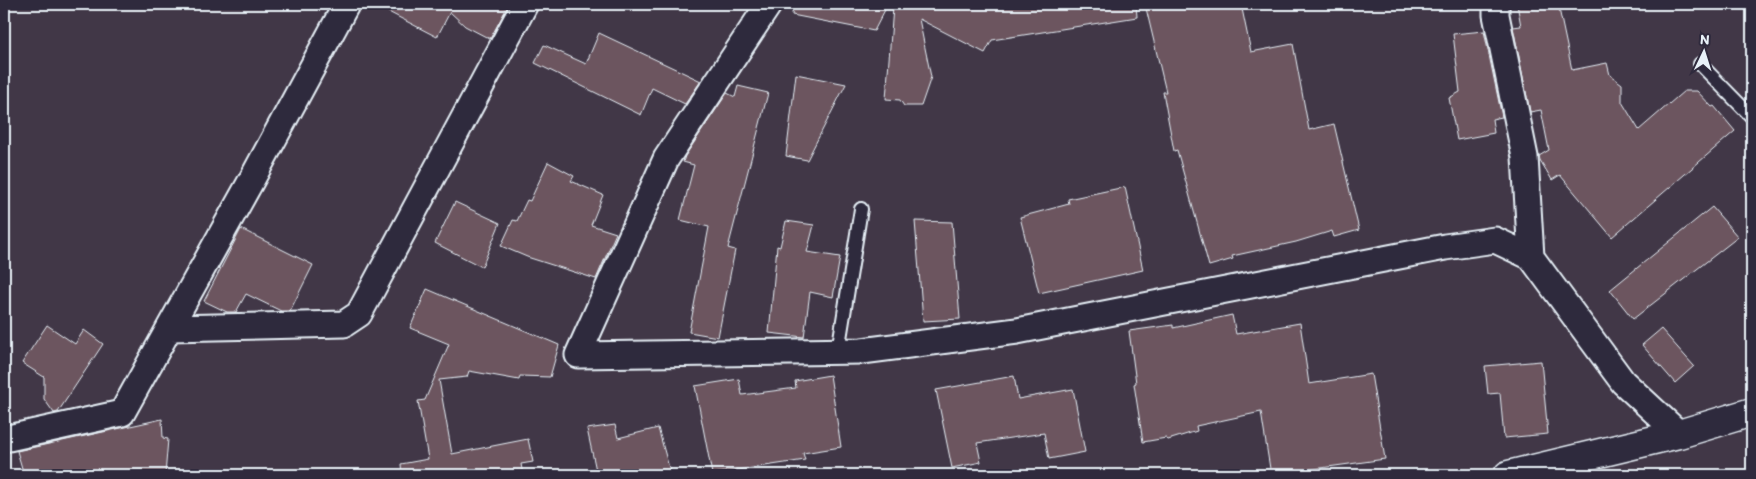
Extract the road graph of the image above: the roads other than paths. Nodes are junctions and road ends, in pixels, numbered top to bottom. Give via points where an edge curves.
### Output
1 (525, 4) edge
2 (769, 4) edge
3 (1496, 4) edge
4 (346, 5) dead end
5 (1700, 64) dead end
6 (1752, 117) edge
7 (861, 209) dead end
8 (1531, 257) junction
9 (170, 328) junction
10 (838, 351) junction
11 (1752, 412) edge
12 (1679, 434) junction
13 (4, 439) edge
14 (1508, 475) edge

1 - 9 street via 359,314 344,324
2 - 10 street via 666,159 578,355
3 - 8 street via 1525,157
4 - 9 street
5 - 6 lane
7 - 10 lane
8 - 10 street via 1495,240 1017,331 862,351
8 - 12 street via 1623,382
9 - 13 street via 122,413
11 - 12 street
12 - 14 street

